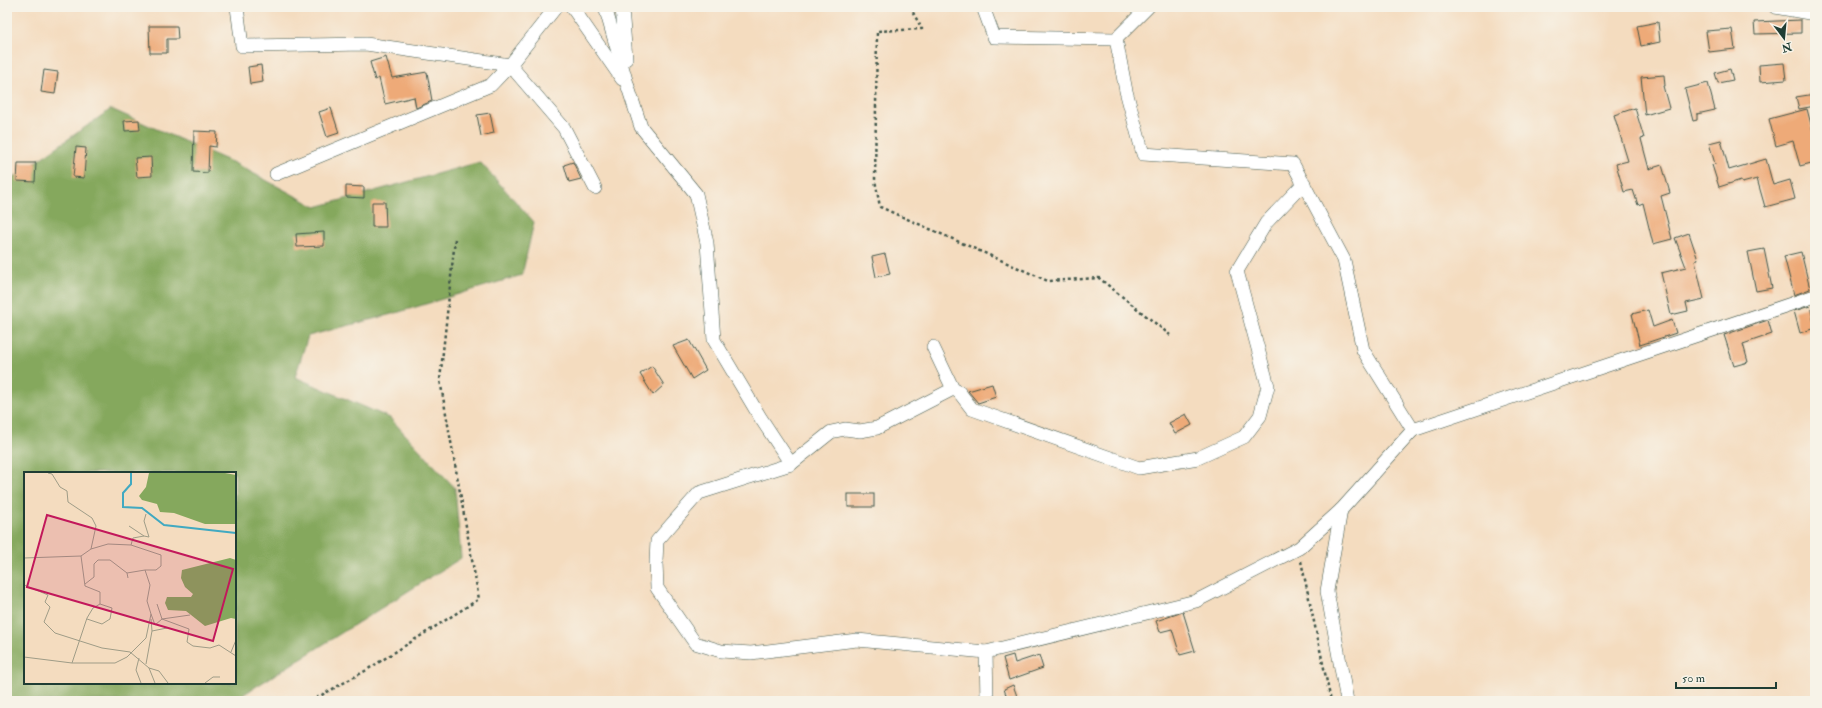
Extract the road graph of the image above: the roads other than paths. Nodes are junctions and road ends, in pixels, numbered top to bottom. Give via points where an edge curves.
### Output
1 (238, 7) edge
2 (556, 7) edge
3 (572, 7) edge
4 (605, 7) edge
5 (622, 7) edge
6 (983, 7) edge
7 (1148, 7) edge
8 (1775, 7) edge
9 (1815, 14) edge
10 (1116, 39) junction
11 (510, 65) junction
12 (628, 87) junction
13 (276, 174) dead end
14 (1304, 183) junction
15 (594, 188) dead end
16 (1815, 296) edge
17 (933, 348) dead end
18 (953, 389) junction
19 (1413, 430) junction
20 (791, 464) junction
21 (1341, 510) junction
22 (986, 652) junction
23 (987, 701) edge
24 (1347, 701) edge

1 - 11 street via 242,46 366,44
2 - 11 street
3 - 12 street
4 - 12 street
5 - 12 street
6 - 10 street via 994,37
7 - 10 street
8 - 9 street
10 - 14 street via 1126,91 1143,154 1293,164
11 - 13 street via 491,85
11 - 15 street via 564,128
12 - 20 street via 641,126 696,194 707,243 714,340
14 - 18 street via 1266,223 1237,271 1268,386 1260,416 1244,437 1198,458 1139,468 972,409 959,392
14 - 19 street via 1344,260 1363,350
16 - 19 street
17 - 18 street
18 - 20 street via 877,428 831,432
19 - 21 street
20 - 22 street via 699,493 657,541 658,588 694,643 721,651 751,653 857,640
21 - 22 street via 1299,548 1196,601
21 - 24 street via 1328,591
22 - 23 street

